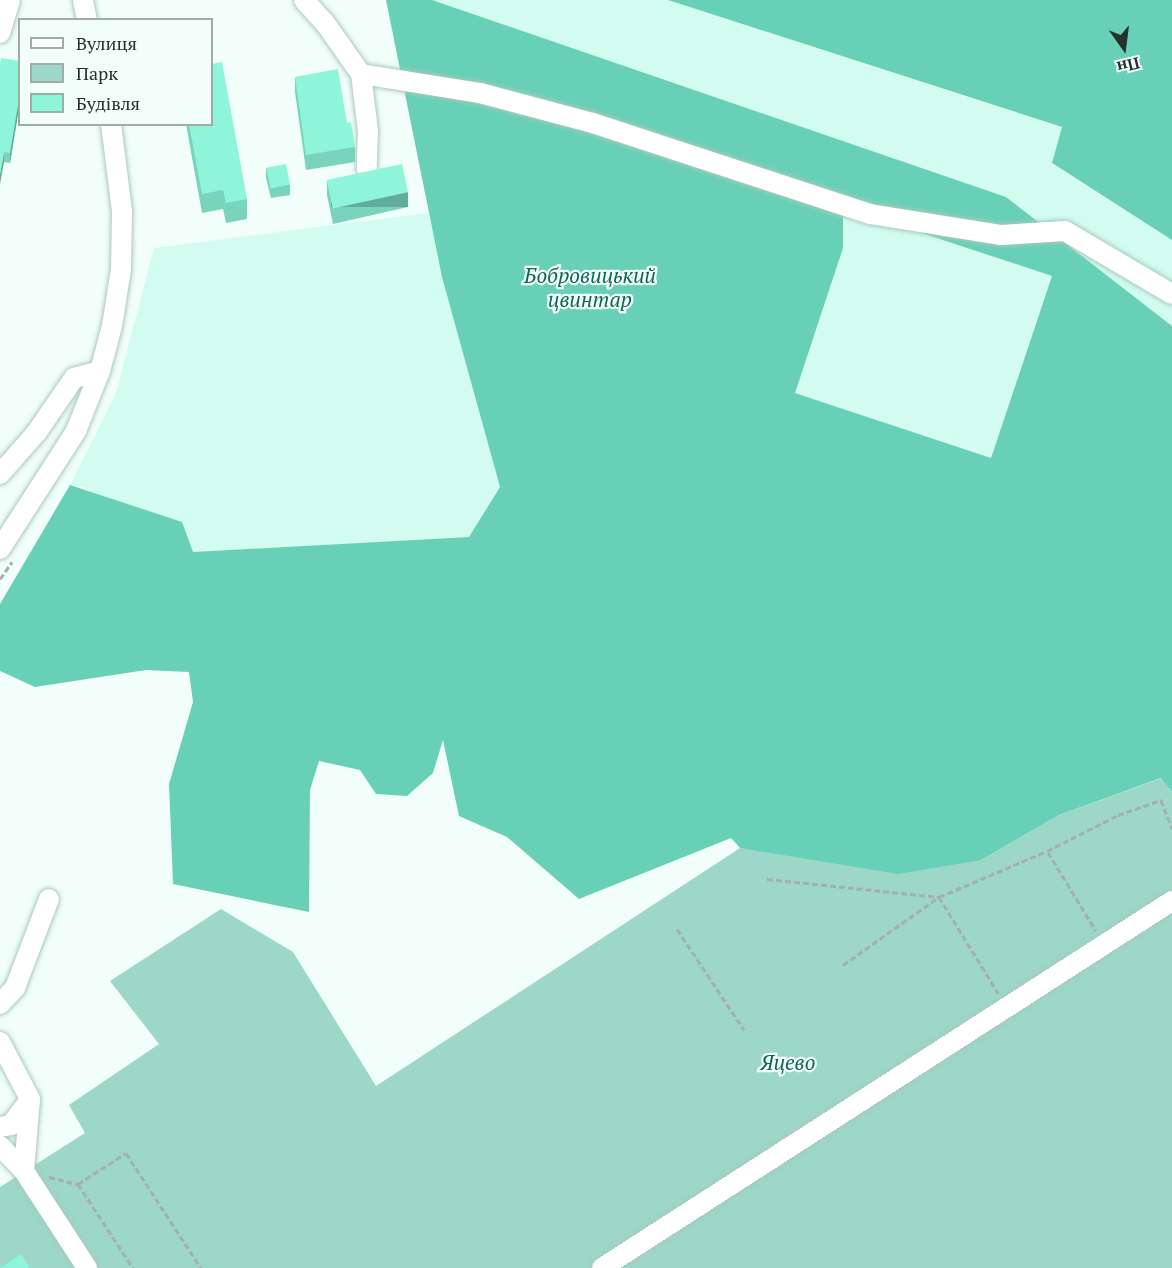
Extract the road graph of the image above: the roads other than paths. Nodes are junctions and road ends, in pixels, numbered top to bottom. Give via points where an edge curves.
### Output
1 (10, 0) edge
2 (83, 0) edge
3 (304, 0) edge
4 (87, 18) edge
5 (0, 33) edge
6 (361, 74) junction
7 (111, 126) edge
8 (367, 168) dead end
9 (1172, 294) edge
10 (100, 371) junction
11 (0, 474) edge
12 (0, 549) edge
13 (49, 899) dead end
14 (1172, 901) edge
15 (0, 1004) edge
16 (0, 1042) edge
17 (30, 1099) junction
18 (0, 1126) edge
19 (0, 1146) edge
20 (24, 1171) junction
21 (87, 1268) edge
22 (602, 1268) edge

1 - 5 street
2 - 4 street
3 - 6 street via 326,23
6 - 8 street via 368,132
6 - 9 street via 480,93 593,123 870,214 1001,235 1065,231
7 - 10 street via 122,211 121,269
10 - 11 street via 74,378 32,439
10 - 12 street via 76,430
13 - 15 street via 15,988
14 - 22 street
16 - 17 street
17 - 18 street via 11,1125
17 - 20 street
19 - 20 street
20 - 21 street

